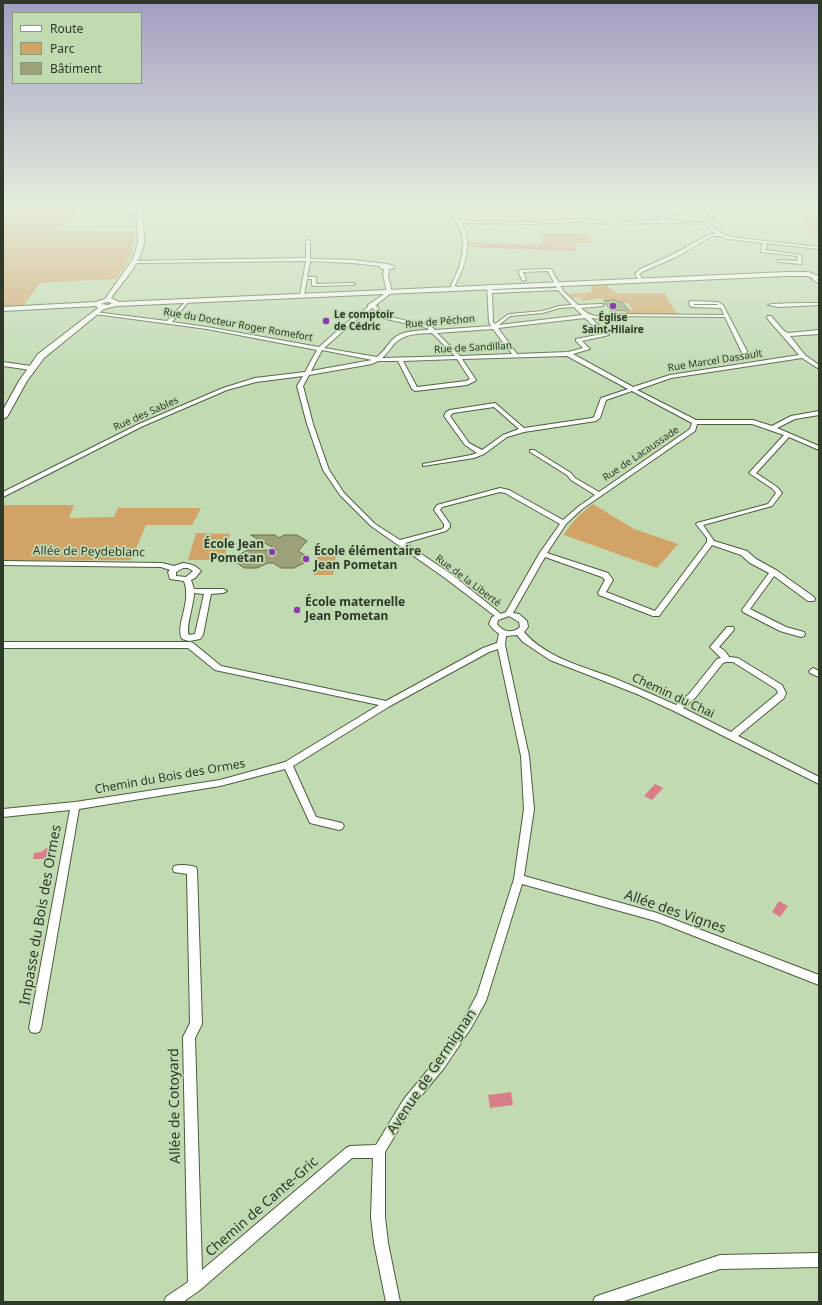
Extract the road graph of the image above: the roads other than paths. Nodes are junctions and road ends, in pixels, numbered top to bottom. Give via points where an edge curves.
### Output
1 (131, 268) edge
2 (307, 268) edge
3 (385, 268) edge
4 (460, 268) edge
5 (647, 268) edge
6 (819, 272) edge
7 (814, 277) edge
8 (305, 278) junction
9 (524, 280) dead end
10 (641, 280) junction
11 (353, 284) dead end
12 (819, 284) edge
13 (557, 286) junction
14 (454, 288) junction
15 (489, 289) junction
16 (390, 291) junction
17 (302, 295) junction
18 (107, 300) junction
19 (187, 301) junction
20 (116, 304) junction
21 (819, 304) edge
22 (602, 305) dead end
23 (770, 305) dead end
24 (100, 306) junction
25 (370, 306) junction
26 (576, 306) junction
27 (722, 307) junction
28 (3, 309) edge
29 (95, 313) junction
30 (587, 316) junction
31 (727, 316) junction
32 (769, 317) dead end
33 (603, 318) junction
34 (169, 322) junction
35 (598, 325) junction
36 (493, 326) junction
37 (432, 330) junction
38 (819, 332) edge
39 (787, 335) junction
40 (320, 349) junction
41 (568, 354) junction
42 (515, 355) junction
43 (746, 355) dead end
44 (803, 356) junction
45 (458, 357) junction
46 (379, 358) junction
47 (400, 360) junction
48 (3, 364) edge
49 (819, 367) edge
50 (31, 368) junction
51 (305, 374) junction
52 (632, 389) junction
53 (819, 413) edge
54 (3, 418) edge
55 (695, 422) junction
56 (773, 428) junction
57 (523, 430) junction
58 (788, 434) junction
59 (819, 448) edge
60 (532, 451) dead end
61 (482, 453) junction
62 (425, 465) dead end
63 (3, 495) edge
64 (600, 495) junction
65 (564, 523) junction
66 (398, 542) junction
67 (711, 542) junction
68 (543, 554) junction
69 (3, 564) edge
70 (175, 569) junction
71 (773, 572) junction
72 (187, 579) junction
73 (191, 591) junction
74 (223, 591) dead end
75 (208, 592) junction
76 (811, 599) dead end
77 (509, 614) junction
78 (499, 616) junction
79 (730, 629) dead end
80 (519, 632) junction
81 (503, 633) junction
82 (801, 634) dead end
83 (3, 645) edge
84 (501, 645) junction
85 (726, 659) junction
86 (387, 704) junction
87 (677, 709) junction
88 (731, 737) junction
89 (288, 765) junction
90 (819, 781) edge
91 (74, 806) junction
92 (3, 813) edge
93 (339, 826) dead end
94 (178, 869) dead end
95 (519, 879) junction
96 (819, 980) edge
97 (35, 1028) dead end
98 (379, 1151) junction
99 (819, 1260) edge
100 (195, 1285) junction
101 (171, 1302) edge
102 (393, 1302) edge
103 (600, 1302) edge

1 - 18 main road
2 - 8 street
3 - 16 street via 384,278
4 - 14 street
5 - 10 street via 638,272
6 - 7 main road via 812,272
7 - 10 main road
7 - 12 street
8 - 11 street via 314,278 314,285
8 - 17 street
9 - 13 street via 520,271 549,270
10 - 13 main road
13 - 15 main road
13 - 26 street
14 - 15 main road
14 - 16 main road
15 - 36 street
16 - 17 main road
16 - 25 street, Rue de la Liberté
17 - 19 main road
18 - 20 main road
18 - 24 main road via 101,302
19 - 20 main road
19 - 34 street
20 - 24 main road via 110,307
21 - 23 street
22 - 26 street
24 - 28 main road
24 - 29 main road
25 - 37 street via 376,308 379,316
25 - 40 street, Rue de la Liberté
26 - 30 street
26 - 36 street via 509,315
27 - 27 street via 718,303 691,302 692,306
27 - 31 street
29 - 34 street, Rue du Docteur Roger Romefort
29 - 50 main road via 41,356
30 - 33 street, Rue de Péchon
30 - 35 street
30 - 36 street, Rue de Péchon
31 - 33 street, Rue de Péchon via 613,315
31 - 43 street
32 - 39 street
33 - 35 street
34 - 40 street, Rue du Docteur Roger Romefort
35 - 41 street, Rue de Sandillan via 606,335 578,340 587,349
36 - 37 street, Rue de Péchon
36 - 42 street
37 - 45 street
37 - 46 street, Rue de Péchon via 397,336
38 - 39 street
39 - 44 street
40 - 46 street, Rue du Docteur Roger Romefort
40 - 51 street, Rue de la Liberté
41 - 42 street, Rue de Sandillan
41 - 52 street, Rue de Lacaussade
42 - 45 street, Rue de Sandillan
44 - 49 street
44 - 52 street, Rue Marcel Dassault via 670,377
45 - 47 street, Rue de Sandillan
45 - 47 street via 473,380 467,383 415,389
46 - 47 street, Rue de Sandillan
46 - 51 street via 372,362
48 - 50 street
50 - 54 main road
51 - 63 street, Rue des Sables via 250,381 225,389 141,425
51 - 66 street, Rue de la Liberté via 300,386 326,470 342,494 373,525
52 - 55 street, Rue de Lacaussade
52 - 57 street, Rue Marcel Dassault via 603,398 597,418 594,420
53 - 56 street via 793,417
55 - 56 street via 743,421
55 - 64 street, Rue de Lacaussade via 693,431
56 - 58 street
57 - 61 street via 505,436
57 - 61 street via 495,406 448,413 447,416 467,444
58 - 59 street
58 - 67 street via 752,473 775,488 779,494 770,505 699,524
60 - 64 street
61 - 62 street
64 - 65 street, Rue de Lacaussade via 580,508
65 - 66 street via 510,492 500,490 439,506 437,510 447,524 444,530
65 - 68 street, Rue de Lacaussade
66 - 78 street, Rue de la Liberté via 448,576
67 - 68 street via 656,614 602,593 609,580 605,575
67 - 71 street via 744,553
68 - 77 street, Rue de Lacaussade
69 - 70 street, Allée de Peydeblanc via 162,566
70 - 72 street via 172,572 173,577
70 - 72 street, Allée de Peydeblanc via 183,565 194,567 197,571 194,576
71 - 76 street
71 - 82 street via 746,610 783,629
72 - 73 street
73 - 75 street
73 - 75 street via 183,631 185,637 189,638 199,635
74 - 75 street
77 - 78 street
77 - 80 street via 524,621 524,627
78 - 81 street via 493,624
79 - 85 street via 714,647
80 - 81 street
80 - 87 street, Chemin du Chai via 526,640 553,658
81 - 84 street, Avenue de Germignan
83 - 86 street via 190,645 218,668
84 - 86 street, Chemin du Bois des Ormes via 486,650
84 - 95 street, Avenue de Germignan via 525,756 529,809
85 - 87 street via 720,661 692,696
85 - 88 street via 735,660 782,690 781,696
86 - 89 street, Chemin du Bois des Ormes
87 - 88 street, Chemin du Chai
88 - 90 street, Chemin du Chai
89 - 91 street, Chemin du Bois des Ormes via 220,783
89 - 93 street via 313,820
91 - 92 street, Chemin du Bois des Ormes
91 - 97 street, Impasse du Bois des Ormes
94 - 100 street, Allée de Cotoyard via 192,870 196,1024 189,1037
95 - 96 street, Allée des Vignes via 658,917
95 - 98 street, Avenue de Germignan via 482,997 440,1064 408,1103
98 - 100 street, Chemin de Cante-Gric via 350,1152
98 - 102 street, Avenue de Germignan via 379,1223
99 - 103 street via 720,1262
100 - 101 street, Chemin de Cante-Gric

